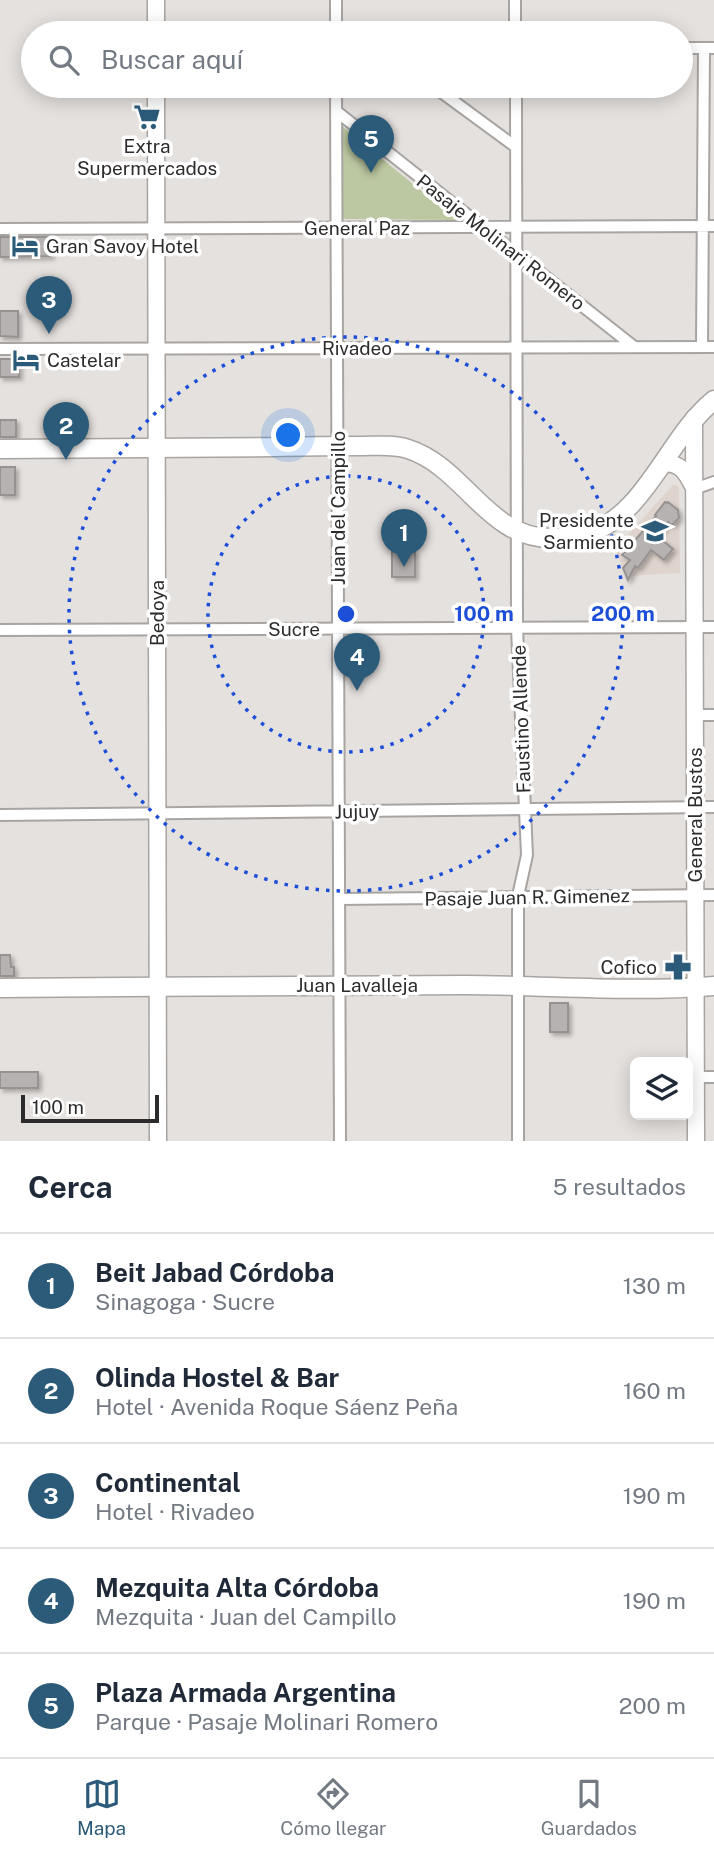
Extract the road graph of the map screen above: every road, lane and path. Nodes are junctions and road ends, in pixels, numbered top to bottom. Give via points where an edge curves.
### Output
1 (156, 0) edge
2 (336, 0) edge
3 (515, 0) edge
4 (156, 21) edge
5 (336, 21) edge
6 (516, 21) edge
7 (709, 48) edge
8 (156, 98) edge
9 (336, 98) edge
10 (449, 98) edge
11 (516, 98) edge
12 (336, 111) junction
13 (516, 147) junction
14 (708, 226) edge
15 (483, 227) junction
16 (516, 227) junction
17 (156, 228) junction
18 (337, 228) junction
19 (0, 229) edge
20 (516, 254) junction
21 (633, 346) junction
22 (517, 347) junction
23 (708, 347) edge
24 (337, 348) junction
25 (0, 349) edge
26 (157, 350) junction
27 (714, 400) edge
28 (694, 418) junction
29 (338, 446) junction
30 (0, 449) edge
31 (157, 449) junction
32 (663, 463) junction
33 (714, 482) edge
34 (695, 488) junction
35 (517, 532) junction
36 (695, 627) junction
37 (714, 627) edge
38 (517, 628) junction
39 (338, 629) junction
40 (0, 630) edge
41 (157, 630) junction
42 (695, 715) junction
43 (714, 715) edge
44 (695, 807) junction
45 (714, 807) edge
46 (525, 808) junction
47 (339, 811) junction
48 (157, 814) junction
49 (0, 816) edge
50 (695, 895) junction
51 (714, 895) edge
52 (518, 896) junction
53 (339, 899) junction
54 (339, 985) junction
55 (517, 985) junction
56 (714, 986) edge
57 (158, 987) junction
58 (695, 987) junction
59 (0, 988) edge
60 (696, 1077) junction
61 (714, 1077) edge
62 (158, 1141) edge
63 (340, 1141) edge
64 (519, 1141) edge
65 (696, 1141) edge

1 - 4 main road
2 - 5 street
3 - 6 street
7 - 14 street
8 - 17 main road, Bedoya
9 - 12 street, Juan del Campillo
10 - 13 street
11 - 13 street, Faustino Allende
12 - 15 street, Pasaje Molinari Romero
12 - 18 street, Juan del Campillo
13 - 16 street, Faustino Allende
14 - 16 street, General Paz
14 - 23 street
15 - 16 street, General Paz
15 - 18 street, General Paz
15 - 20 street, Pasaje Molinari Romero
16 - 20 street, Faustino Allende
17 - 18 street, General Paz
17 - 19 street, General Paz
17 - 26 main road, Bedoya
18 - 24 street, Juan del Campillo
20 - 21 street, Pasaje Molinari Romero
20 - 22 street, Faustino Allende
21 - 22 street, Rivadeo
21 - 23 street, Rivadeo
22 - 24 street, Rivadeo
22 - 35 street, Faustino Allende
24 - 26 street, Rivadeo
24 - 29 street, Juan del Campillo
25 - 26 street, Rivadeo
26 - 31 main road, Bedoya
27 - 28 main road
28 - 32 main road
28 - 34 main road, General Bustos
29 - 31 main road
29 - 35 main road via 415,452 439,466 489,513
29 - 39 street, Juan del Campillo
30 - 31 main road
31 - 41 main road, Bedoya
32 - 34 main road via 680,466
32 - 35 main road via 642,492 603,527 565,538
33 - 34 street
34 - 36 main road, General Bustos
35 - 38 street, Faustino Allende
36 - 37 street, Sucre
36 - 38 street, Sucre
36 - 42 main road, General Bustos
38 - 39 street, Sucre
38 - 46 street, Faustino Allende
39 - 41 street, Sucre
39 - 47 street, Juan del Campillo
40 - 41 street, Sucre
41 - 48 main road, Bedoya
42 - 43 street
42 - 44 main road, General Bustos
44 - 45 street, Jujuy
44 - 46 street, Jujuy
44 - 50 main road, General Bustos
46 - 47 street, Jujuy
46 - 52 street, Faustino Allende via 527,855
47 - 48 street, Jujuy
47 - 53 street, Juan del Campillo
48 - 49 street, Jujuy
48 - 57 main road, Bedoya
50 - 51 street, Pasaje Juan R. Gimenez
50 - 52 street, Pasaje Juan R. Gimenez
50 - 58 main road, General Bustos
52 - 53 street, Pasaje Juan R. Gimenez
52 - 55 street, Faustino Allende
53 - 54 street, Juan del Campillo
54 - 55 main road, Juan Lavalleja
54 - 57 main road, Juan Lavalleja
54 - 63 street, Juan del Campillo
55 - 58 main road, Juan Lavalleja
55 - 64 street, Faustino Allende
56 - 58 main road, Juan Lavalleja
57 - 59 main road, Juan Lavalleja
57 - 62 main road, Bedoya
58 - 60 main road, General Bustos
60 - 61 street
60 - 65 main road, General Bustos

